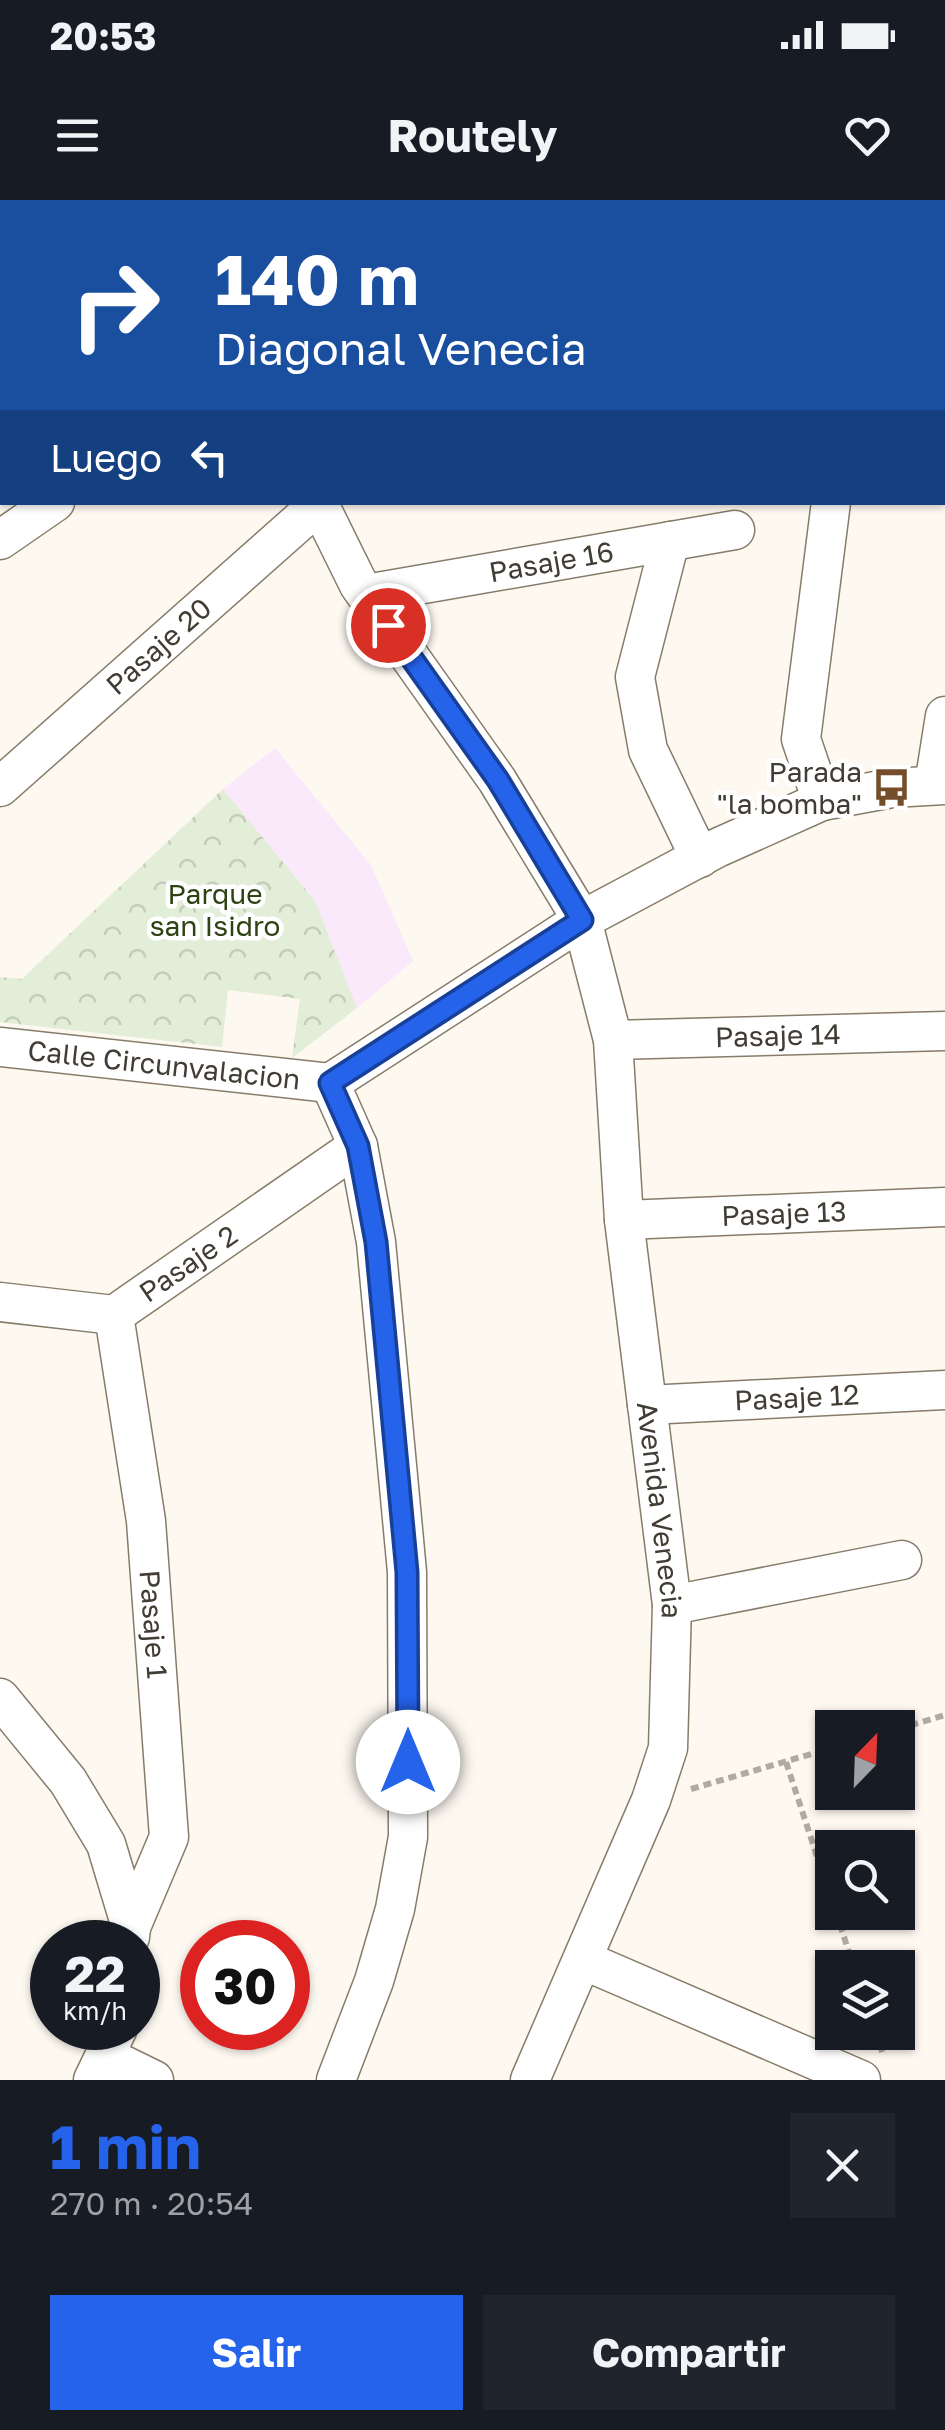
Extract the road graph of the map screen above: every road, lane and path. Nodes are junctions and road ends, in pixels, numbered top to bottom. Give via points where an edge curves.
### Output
1 (51, 505) edge
2 (317, 505) edge
3 (320, 505) edge
4 (831, 505) edge
5 (735, 530) dead end
6 (0, 540) edge
7 (670, 542) junction
8 (366, 594) junction
9 (945, 716) edge
10 (940, 785) edge
11 (0, 788) edge
12 (822, 800) junction
13 (700, 858) junction
14 (582, 920) junction
15 (945, 1031) edge
16 (612, 1040) junction
17 (0, 1047) edge
18 (330, 1083) junction
19 (358, 1146) junction
20 (945, 1207) edge
21 (624, 1220) junction
22 (0, 1302) edge
23 (114, 1315) junction
24 (945, 1390) edge
25 (647, 1405) junction
26 (902, 1560) dead end
27 (672, 1605) junction
28 (0, 1698) edge
29 (945, 1715) edge
30 (915, 1724) edge
31 (815, 1753) edge
32 (786, 1762) junction
33 (651, 1800) junction
34 (815, 1850) edge
35 (126, 1920) edge
36 (136, 1920) edge
37 (583, 1960) junction
38 (105, 2055) edge
39 (154, 2080) edge
40 (336, 2080) edge
41 (530, 2080) edge
42 (861, 2080) edge

1 - 6 street
2 - 11 street, Pasaje 20
3 - 8 street, Avenida Venecia
4 - 12 street via 801,739
5 - 7 street, Pasaje 16
7 - 8 street, Pasaje 16
7 - 13 street via 635,677 648,750
8 - 14 street, Avenida Venecia via 498,780
9 - 10 street
10 - 12 street
12 - 13 street
13 - 14 street
14 - 16 street, Avenida Venecia
14 - 18 street
15 - 16 street, Pasaje 14
16 - 21 street, Avenida Venecia
17 - 18 street, Calle Circunvalacion
18 - 19 street, Calle Circunvalacion
19 - 23 street, Pasaje 2
19 - 40 street, Calle Circunvalacion via 376,1242 407,1572 408,1837 374,1981
20 - 21 street, Pasaje 13
21 - 25 street, Avenida Venecia
22 - 23 street, Pasaje 2
23 - 36 street, Pasaje 1 via 146,1521 170,1837
24 - 25 street, Pasaje 12
25 - 27 street, Avenida Venecia
26 - 27 street
27 - 33 street, Avenida Venecia via 668,1748
28 - 35 street via 68,1781 106,1844
29 - 30 path
31 - 32 path
32 - 33 path
32 - 34 path
33 - 37 street, Avenida Venecia
37 - 41 street, Avenida Venecia
37 - 42 street
38 - 39 street

